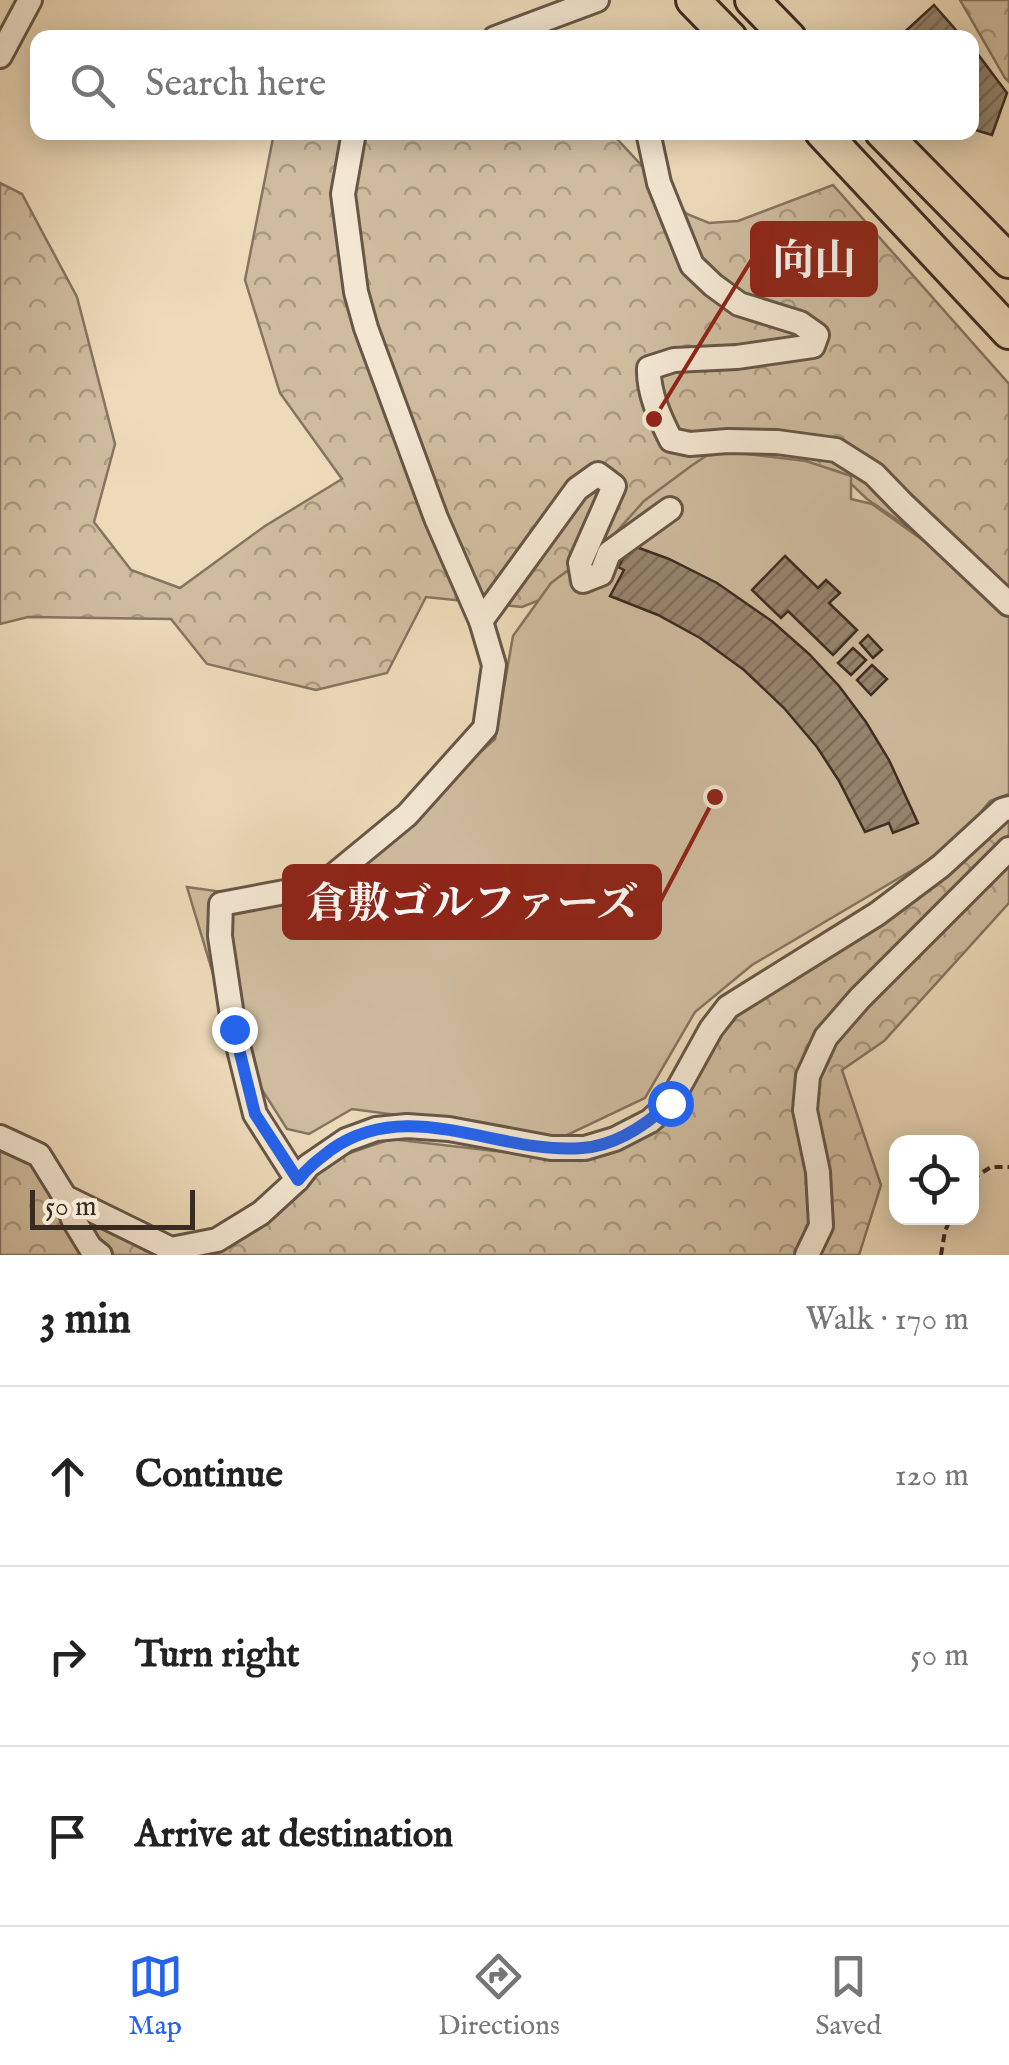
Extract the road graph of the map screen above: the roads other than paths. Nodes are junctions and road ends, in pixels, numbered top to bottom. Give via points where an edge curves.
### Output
1 (30, 0) edge
2 (598, 0) edge
3 (694, 0) edge
4 (752, 0) edge
5 (517, 30) edge
6 (722, 30) edge
7 (781, 30) edge
8 (0, 56) edge
9 (353, 140) edge
10 (650, 140) edge
11 (829, 140) edge
12 (890, 140) edge
13 (1009, 261) edge
14 (1009, 332) edge
15 (670, 509) dead end
16 (1009, 604) edge
17 (481, 621) junction
18 (1009, 808) edge
19 (1009, 849) edge
20 (0, 1136) edge
21 (298, 1180) junction
22 (64, 1196) junction
23 (100, 1255) edge
24 (807, 1255) edge

1 - 8 street
2 - 5 street
3 - 6 highway
4 - 7 highway
9 - 17 street via 343,194 356,292 436,518
10 - 16 street via 692,265 739,304 800,323 816,335 813,346 649,368 648,382 672,440 836,450 874,474
11 - 14 highway
12 - 13 highway
15 - 17 street via 609,554 601,574 583,581 580,563 614,486 598,474 576,489
17 - 21 street via 494,666 485,728 407,815 322,885 221,904 220,936 255,1114
18 - 21 street via 877,914 728,1007 670,1103 650,1121 586,1148 450,1129 376,1129 346,1140
19 - 24 street via 826,1037 808,1076 805,1110 821,1226
20 - 22 street via 39,1154
21 - 22 street via 217,1240 171,1248
22 - 23 street

